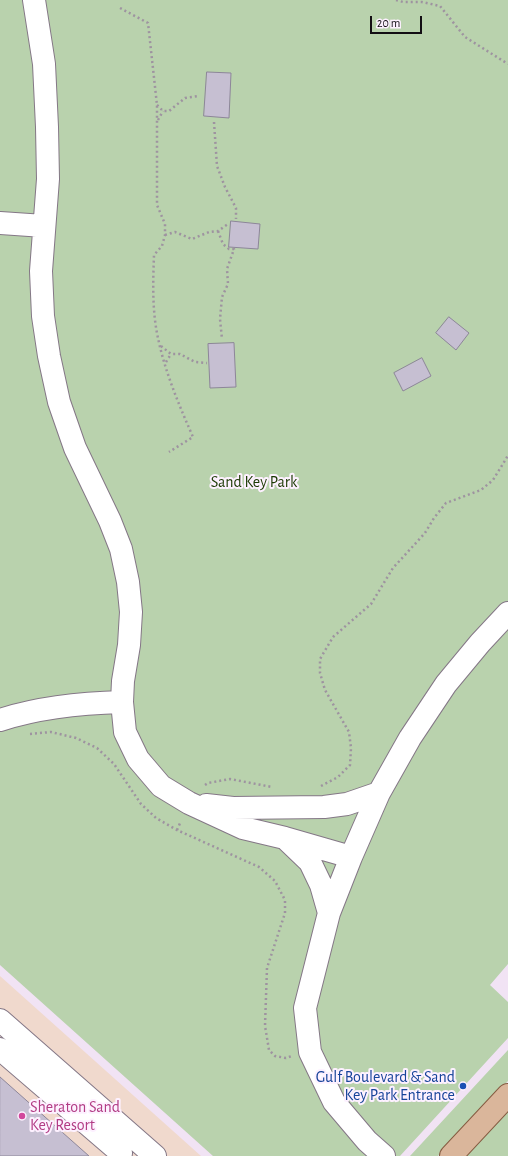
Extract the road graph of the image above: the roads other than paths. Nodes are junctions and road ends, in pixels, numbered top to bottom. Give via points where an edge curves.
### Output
1 (34, 0) edge
2 (0, 223) edge
3 (44, 226) junction
4 (508, 613) edge
5 (122, 702) junction
6 (0, 720) edge
7 (380, 793) junction
8 (189, 804) junction
9 (285, 838) junction
10 (351, 857) junction
11 (328, 913) junction
12 (0, 1020) edge
13 (0, 1049) edge
14 (508, 1095) edge
15 (125, 1149) edge
16 (155, 1156) edge
17 (384, 1156) edge
18 (451, 1156) edge

1 - 3 street via 44,64 47,127 48,179
2 - 3 street
3 - 5 street via 43,316 59,402 75,448 121,549 128,582 130,638
4 - 7 street via 446,684 410,738
5 - 6 street via 52,707
5 - 8 street via 125,732 138,760 161,786
7 - 8 street via 347,804 324,807 233,808
7 - 10 street
8 - 9 street via 243,828
9 - 10 street
9 - 11 street via 310,862 321,885
10 - 11 street
11 - 17 street via 305,1008 310,1052 334,1102 367,1141
12 - 15 street
13 - 15 street
14 - 18 main road
15 - 16 street

